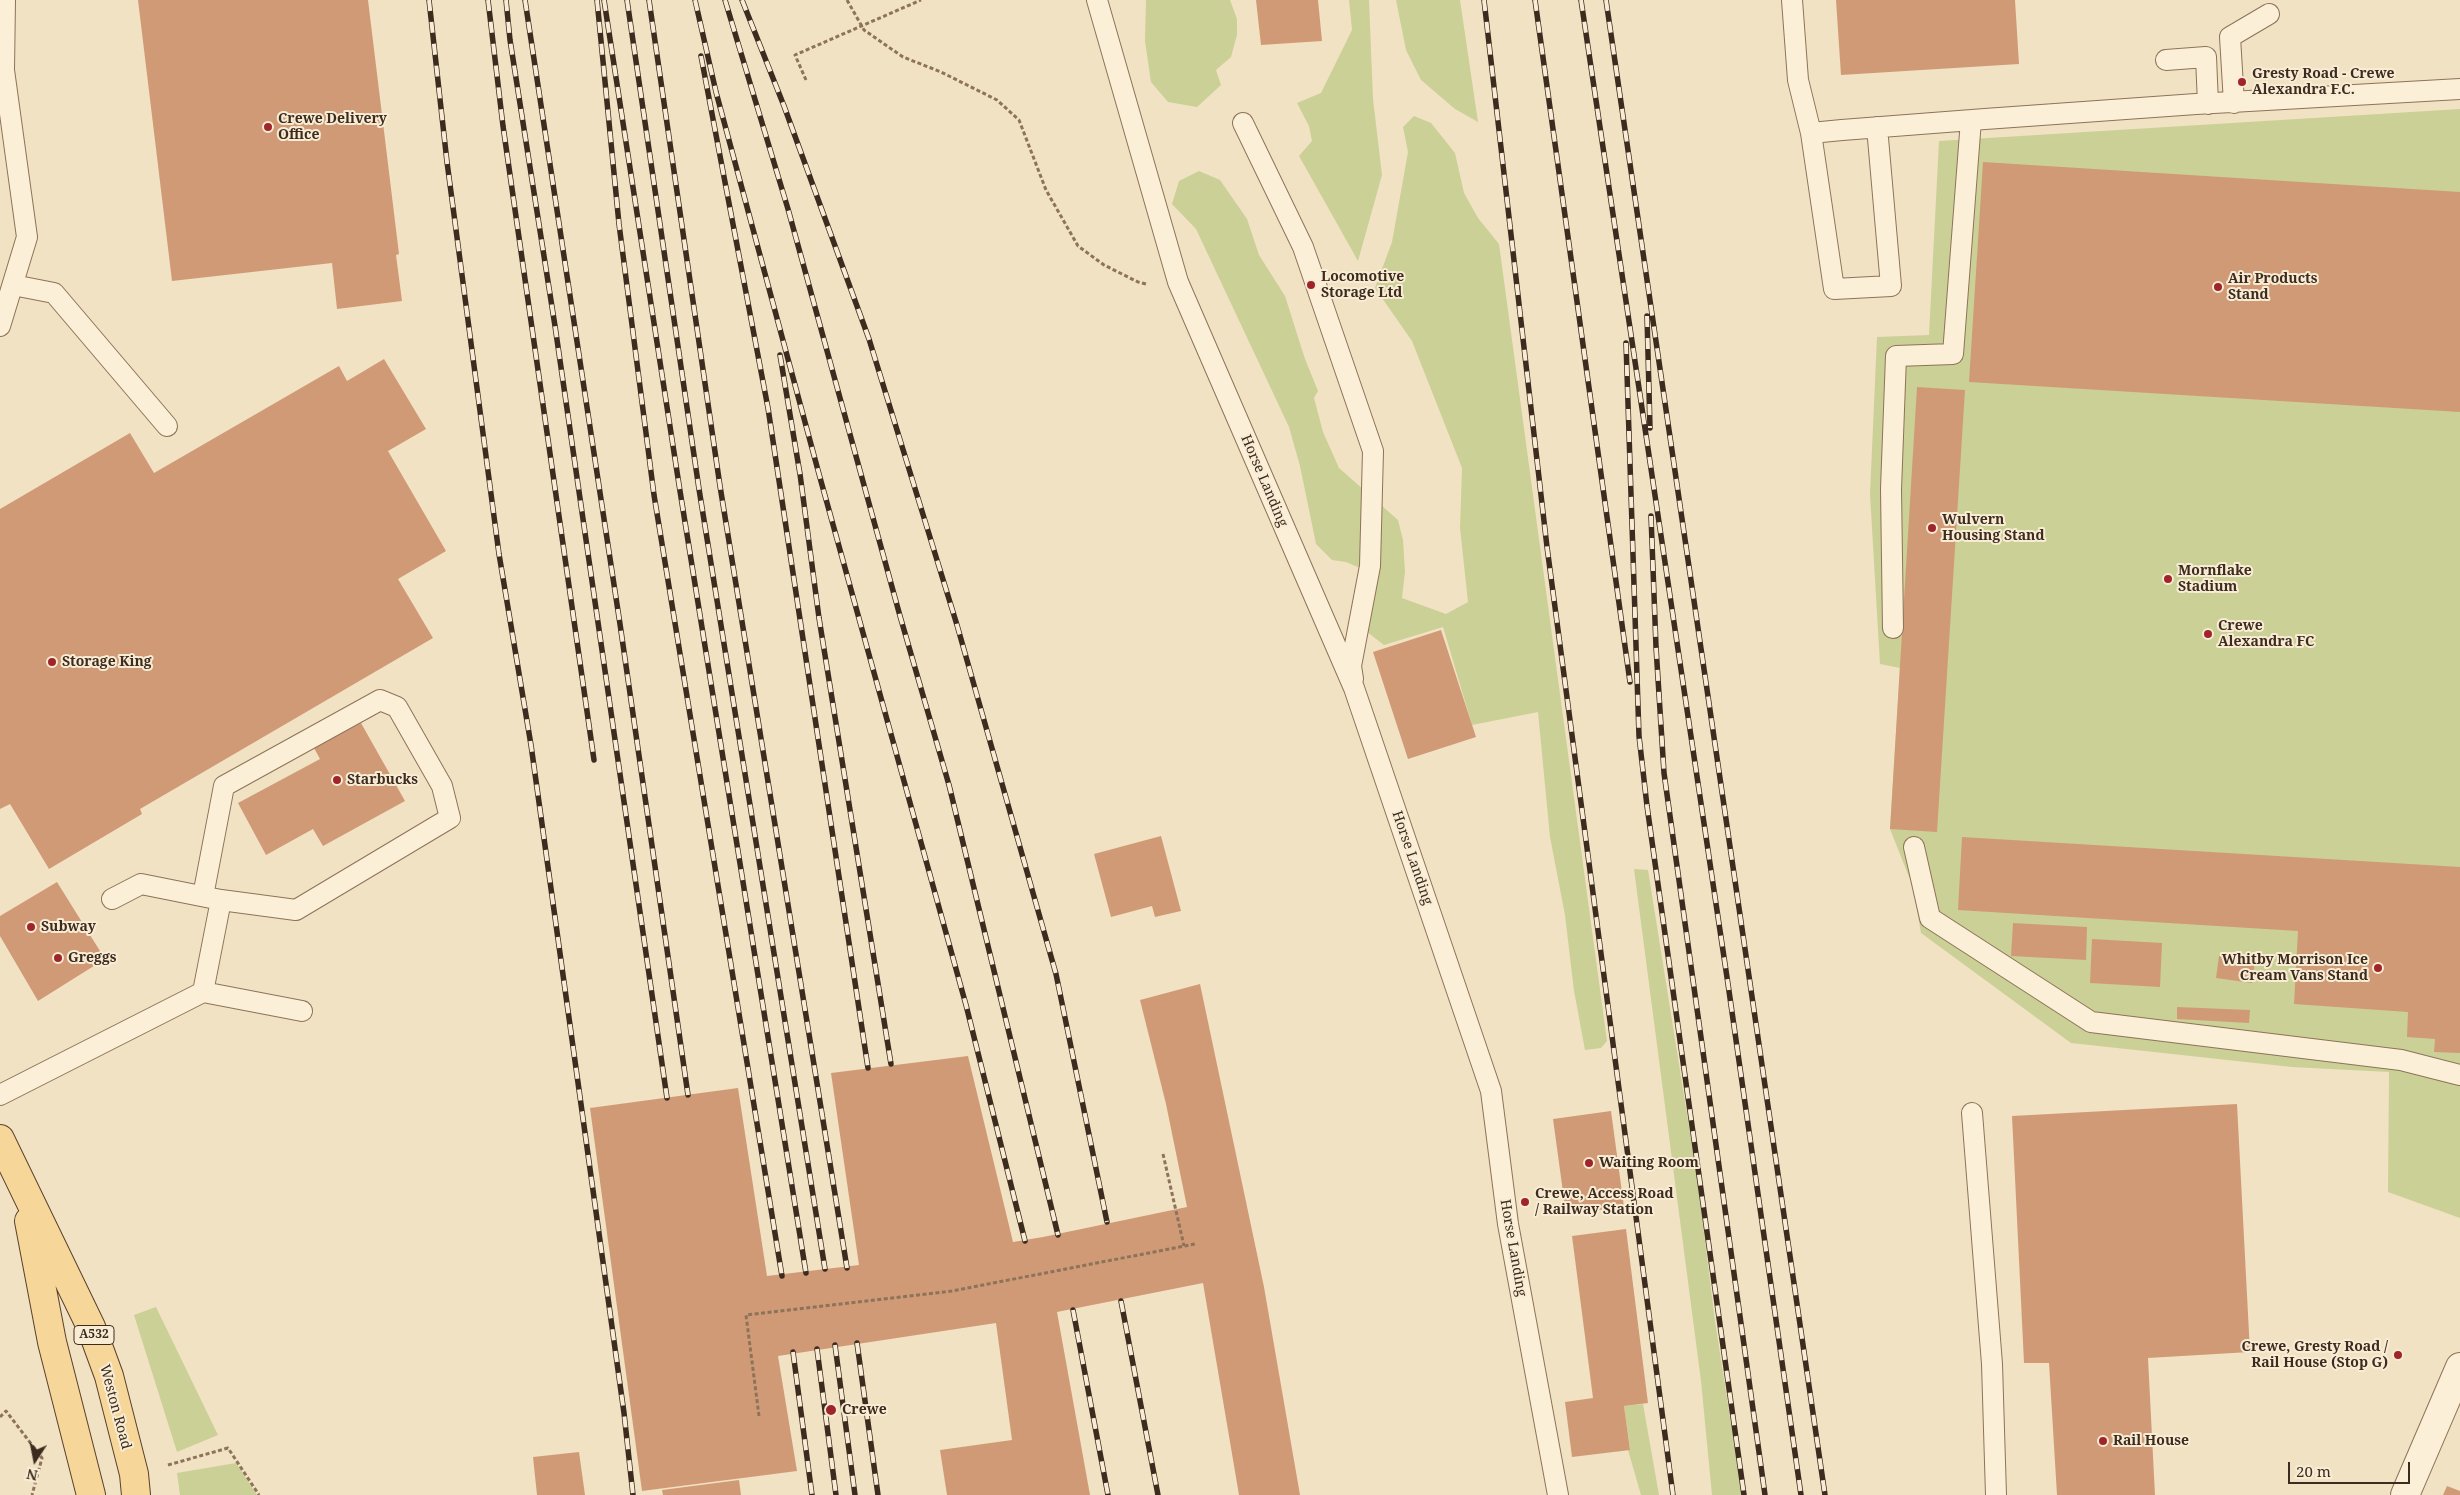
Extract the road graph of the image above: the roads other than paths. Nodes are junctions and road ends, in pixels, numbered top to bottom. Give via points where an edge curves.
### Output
1 (5, 0) edge
2 (1097, 0) edge
3 (1792, 0) edge
4 (2269, 14) dead end
5 (2166, 60) dead end
6 (2, 70) edge
7 (2460, 89) edge
8 (2234, 102) junction
9 (2208, 104) junction
10 (1971, 120) junction
11 (1242, 122) dead end
12 (1877, 128) junction
13 (1811, 133) junction
14 (13, 284) junction
15 (0, 326) edge
16 (167, 426) dead end
17 (1893, 628) dead end
18 (1354, 688) junction
19 (1914, 847) dead end
20 (212, 898) junction
21 (112, 899) dead end
22 (203, 992) junction
23 (302, 1010) dead end
24 (2460, 1075) edge
25 (0, 1095) edge
26 (1972, 1113) dead end
27 (0, 1139) edge
28 (22, 1185) junction
29 (2460, 1367) edge
30 (90, 1495) edge
31 (136, 1495) edge
32 (1558, 1495) edge
33 (1996, 1495) edge
34 (2405, 1495) edge

1 - 6 lane
2 - 18 lane, Horse Landing via 1178,282
3 - 13 lane via 1798,80
4 - 8 lane via 2230,37
5 - 9 lane via 2206,57
6 - 14 lane via 27,237
7 - 8 lane
8 - 9 lane
9 - 10 lane
10 - 12 lane
10 - 17 lane via 1953,354 1896,356 1891,489
11 - 18 lane via 1303,247 1373,451 1370,566 1351,666
12 - 13 lane
12 - 13 lane via 1891,286 1834,289
14 - 15 lane
14 - 16 lane via 54,293
18 - 32 lane, Horse Landing via 1491,1091 1508,1224
19 - 24 lane via 1930,918 2091,1022 2400,1060
20 - 20 lane via 224,786 380,700 397,707 442,786 450,818 296,910
20 - 21 lane via 141,884
20 - 22 lane
22 - 23 lane
22 - 25 lane
26 - 33 lane via 1992,1364
27 - 28 main road, Weston Road / A532
28 - 30 main road, Weston Road / A532 via 52,1342
28 - 31 main road, Weston Road / A532 via 91,1327 109,1376 134,1474
29 - 34 street

